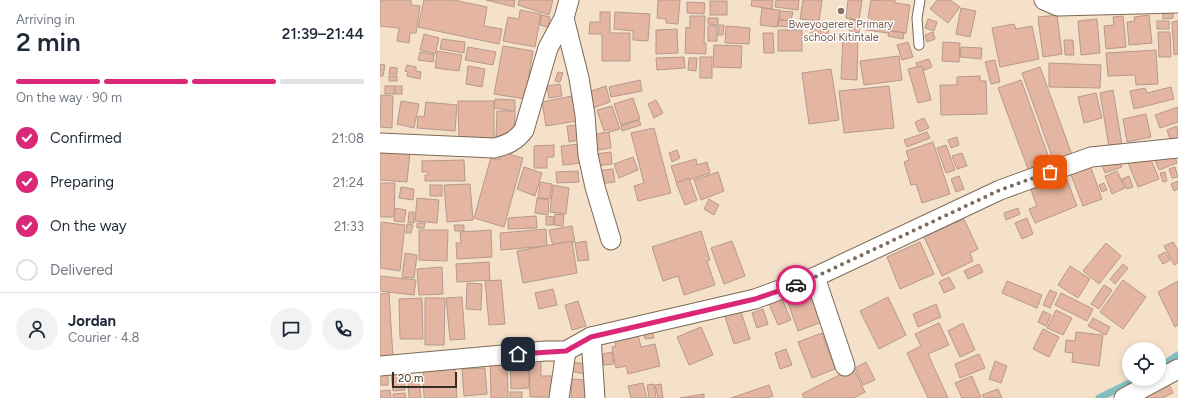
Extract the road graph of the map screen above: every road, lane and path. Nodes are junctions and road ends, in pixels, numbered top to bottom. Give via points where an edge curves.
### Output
1 (920, 0) edge
2 (1044, 0) edge
3 (1178, 3) edge
4 (567, 9) edge
5 (919, 45) dead end
6 (380, 142) edge
7 (1178, 148) edge
8 (610, 240) dead end
9 (815, 277) junction
10 (591, 337) junction
11 (566, 351) junction
12 (380, 366) edge
13 (845, 366) dead end
14 (1178, 368) edge
15 (559, 398) edge
16 (595, 398) edge
17 (1124, 398) edge

1 - 5 lane via 917,18
2 - 3 street via 1058,6
4 - 6 street via 548,48 524,130 512,142 494,148
4 - 8 street via 585,115 588,155
7 - 9 street via 1091,157 1000,190
9 - 10 street via 755,299
9 - 13 street
10 - 11 street
10 - 16 street
11 - 12 street
11 - 15 street
14 - 17 street

